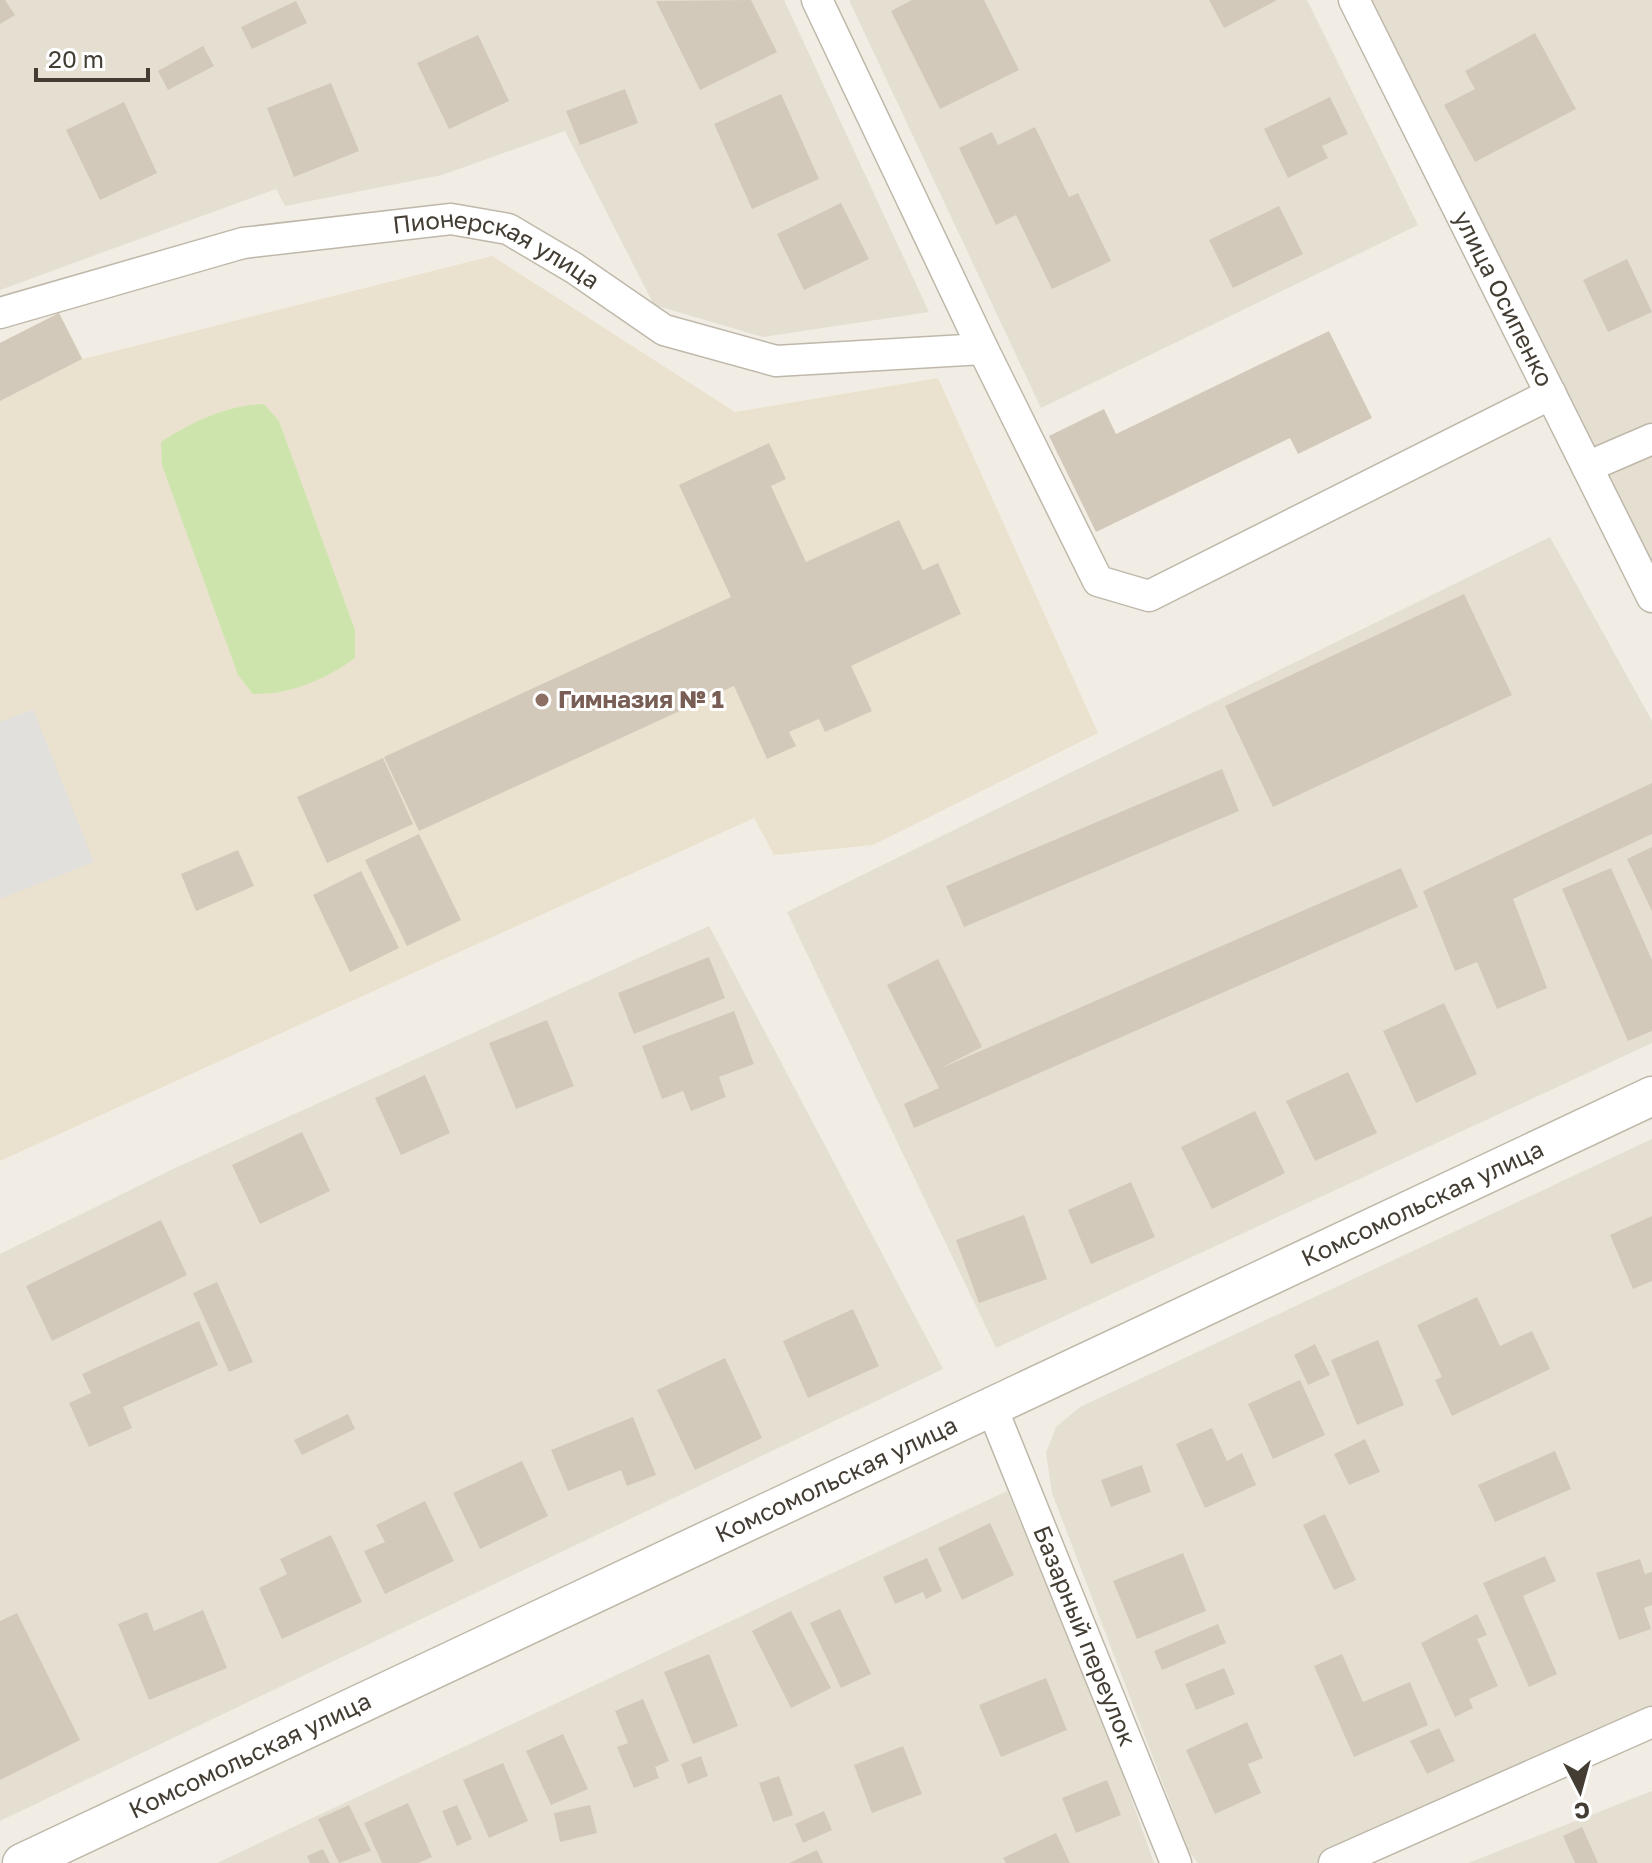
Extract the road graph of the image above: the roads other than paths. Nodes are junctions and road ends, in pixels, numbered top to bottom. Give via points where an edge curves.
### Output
1 (817, 0) edge
2 (1354, 0) edge
3 (0, 313) edge
4 (983, 349) junction
5 (1551, 394) junction
6 (1652, 439) edge
7 (1587, 467) junction
8 (1652, 597) edge
9 (1652, 1096) edge
10 (992, 1408) junction
11 (1652, 1722) edge
12 (22, 1863) edge
13 (1176, 1863) edge
14 (1334, 1863) edge

1 - 4 street
2 - 5 street, улица Осипенко
3 - 4 street, Пионерская улица via 243,243 451,219 508,229 664,330 776,361
4 - 5 street via 1098,581 1149,596
5 - 7 street, улица Осипенко
6 - 7 street
7 - 8 street, улица Осипенко
9 - 10 street, Комсомольская улица
10 - 12 street, Комсомольская улица
10 - 13 street, Базарный переулок
11 - 14 street

